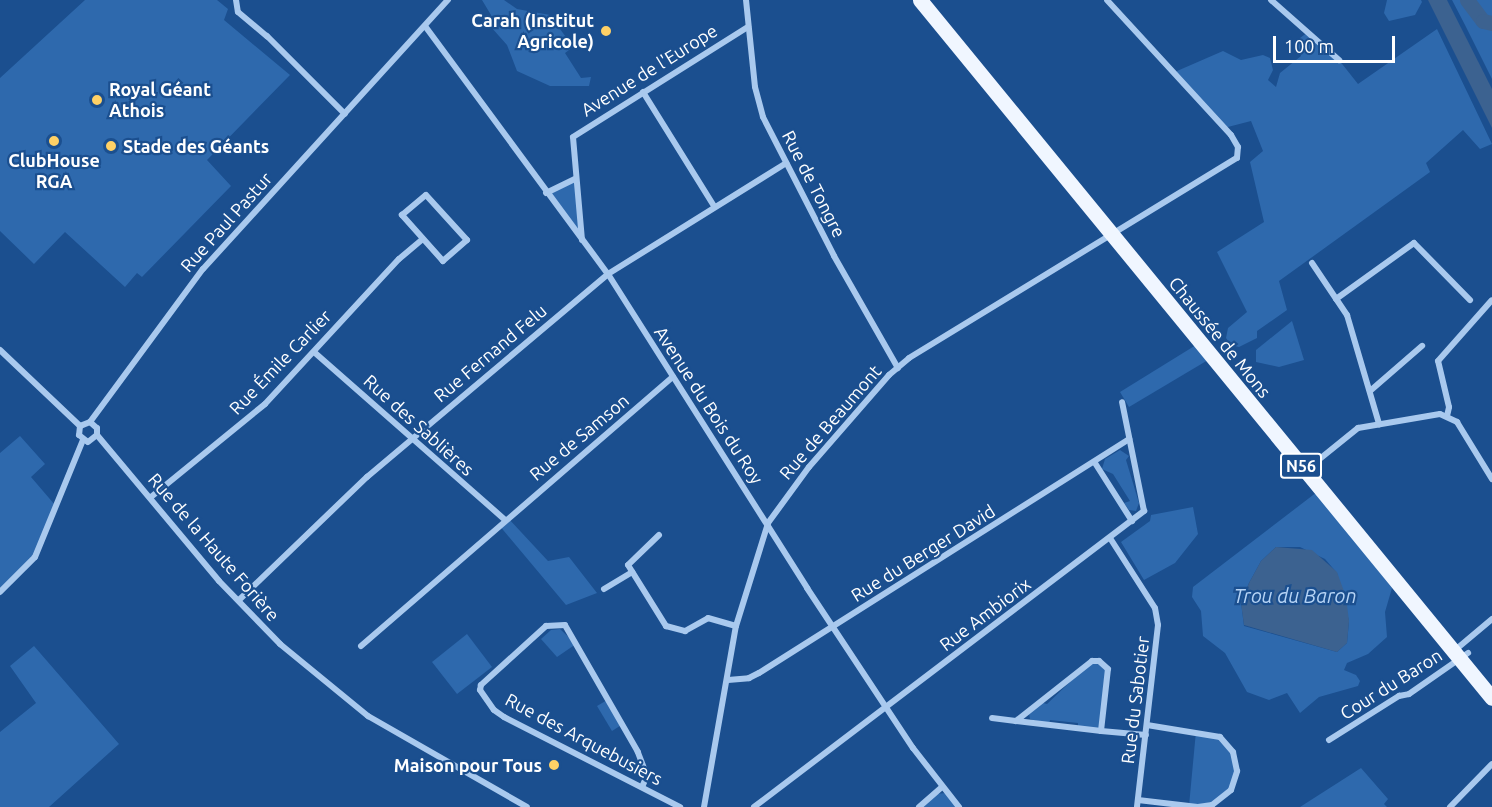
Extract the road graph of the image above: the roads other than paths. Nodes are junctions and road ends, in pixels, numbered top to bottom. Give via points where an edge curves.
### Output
1 (237, 0) edge
2 (448, 0) edge
3 (746, 0) edge
4 (920, 0) edge
5 (929, 0) edge
6 (1107, 0) edge
7 (1271, 0) edge
8 (425, 26) junction
9 (748, 27) junction
10 (1339, 60) dead end
11 (643, 92) junction
12 (345, 114) junction
13 (786, 163) junction
14 (576, 179) junction
15 (546, 193) junction
16 (714, 206) junction
17 (1115, 233) junction
18 (423, 239) junction
19 (582, 241) junction
20 (1312, 263) dead end
21 (608, 274) junction
22 (1336, 299) junction
23 (1470, 300) dead end
24 (1492, 300) edge
25 (1422, 346) dead end
26 (0, 350) edge
27 (314, 352) junction
28 (898, 368) junction
29 (673, 377) junction
30 (1370, 391) junction
31 (1122, 402) dead end
32 (1447, 416) junction
33 (90, 422) junction
34 (1379, 424) junction
35 (80, 426) junction
36 (97, 435) junction
37 (412, 439) junction
38 (1129, 439) junction
39 (83, 440) junction
40 (1095, 463) junction
41 (1309, 467) junction
42 (1492, 479) edge
43 (151, 497) junction
44 (506, 520) junction
45 (1132, 521) junction
46 (768, 523) junction
47 (659, 535) dead end
48 (1110, 538) junction
49 (632, 572) junction
50 (604, 589) dead end
51 (0, 592) edge
52 (239, 600) junction
53 (1492, 619) edge
54 (736, 626) junction
55 (834, 627) junction
56 (361, 646) dead end
57 (1460, 652) junction
58 (728, 680) junction
59 (1492, 683) edge
60 (1492, 698) edge
61 (886, 707) junction
62 (992, 718) dead end
63 (1016, 721) junction
64 (1147, 725) junction
65 (1101, 730) junction
66 (1146, 735) junction
67 (1329, 740) dead end
68 (1492, 764) edge
69 (642, 787) junction
70 (942, 787) junction
71 (1137, 803) edge
72 (527, 807) edge
73 (680, 807) edge
74 (705, 807) edge
75 (754, 807) edge
76 (919, 807) edge
77 (959, 807) edge
78 (1450, 807) edge

1 - 12 street via 237,12 267,36
2 - 8 street, Rue Paul Pastur
3 - 9 street, Rue de Tongre
4 - 17 main road, Chaussée de Mons / N56
5 - 17 main road, Chaussée de Mons / N56
6 - 17 street, Rue de Beaumont via 1231,135 1238,153 1225,166
7 - 10 street
8 - 12 street, Rue Paul Pastur
8 - 15 street, Avenue du Bois du Roy
9 - 11 street, Avenue de l'Europe
9 - 13 street, Rue de Tongre via 758,100
11 - 14 street, Avenue de l'Europe via 573,137
11 - 16 street
12 - 33 street, Rue Paul Pastur via 203,269
13 - 16 street, Rue Fernand Felu
13 - 28 street, Rue de Tongre
14 - 15 street
14 - 19 street, Avenue de l'Europe
15 - 19 street, Avenue du Bois du Roy
16 - 21 street, Rue Fernand Felu
17 - 28 street, Rue de Beaumont
17 - 41 main road, Chaussée de Mons / N56
18 - 18 street via 443,261 467,240 426,195 402,215
18 - 27 street, Rue Émile Carlier via 399,259
19 - 21 street, Avenue du Bois du Roy
20 - 22 street
21 - 29 street, Avenue du Bois du Roy
21 - 37 street, Rue Fernand Felu
22 - 23 street via 1414,243
22 - 30 street via 1347,315
24 - 32 street via 1438,361 1449,407
25 - 30 street
26 - 35 street
27 - 37 street, Rue des Sablières
27 - 43 street, Rue Émile Carlier via 264,404
28 - 46 street, Rue de Beaumont via 809,467
29 - 44 street, Rue de Samson
29 - 46 street, Avenue du Bois du Roy
30 - 34 street
31 - 38 street
32 - 34 street
32 - 42 street via 1457,422
33 - 35 street
33 - 36 street via 96,426
34 - 41 street via 1358,428
35 - 39 street
36 - 39 street via 91,441
36 - 43 street, Rue de la Haute Forière
37 - 44 street, Rue des Sablières
37 - 52 street, Rue Fernand Felu
38 - 40 street, Rue du Berger David
38 - 45 street via 1144,511
39 - 51 street via 35,557
40 - 45 street
40 - 55 street, Rue du Berger David
41 - 57 main road, Chaussée de Mons / N56
43 - 52 street, Rue de la Haute Forière
44 - 56 street, Rue de Samson
45 - 48 street, Rue Ambiorix
46 - 54 street, Rue de Beaumont
46 - 55 street, Avenue du Bois du Roy
47 - 49 street via 629,560
48 - 61 street, Rue Ambiorix
48 - 64 street, Rue du Sabotier via 1157,616
49 - 50 street
49 - 54 street via 645,597 671,629 685,631 708,618
52 - 72 street, Rue de la Haute Forière via 280,644 368,716
53 - 57 street, Cour du Baron
54 - 58 street, Rue de Beaumont
55 - 58 street, Rue du Berger David via 749,678
55 - 61 street, Avenue du Bois du Roy
57 - 59 main road, Chaussée de Mons / N56
57 - 60 main road, Chaussée de Mons / N56
57 - 67 street, Cour du Baron via 1409,694 1399,696
58 - 74 street, Rue de Beaumont
61 - 70 street, Avenue du Bois du Roy
61 - 75 street, Rue Ambiorix
62 - 63 street
63 - 65 street
63 - 65 street via 1092,661 1099,661 1108,669
64 - 66 street, Rue du Sabotier
64 - 71 street via 1220,737 1233,752 1237,771 1231,790 1212,805
65 - 66 street
66 - 71 street, Rue du Sabotier
68 - 78 street
69 - 69 street, Rue des Arquebusiers via 504,717 480,690 484,681 546,626 559,624 572,631 638,752 647,776
69 - 73 street, Rue des Arquebusiers
70 - 76 street
70 - 77 street, Avenue du Bois du Roy

